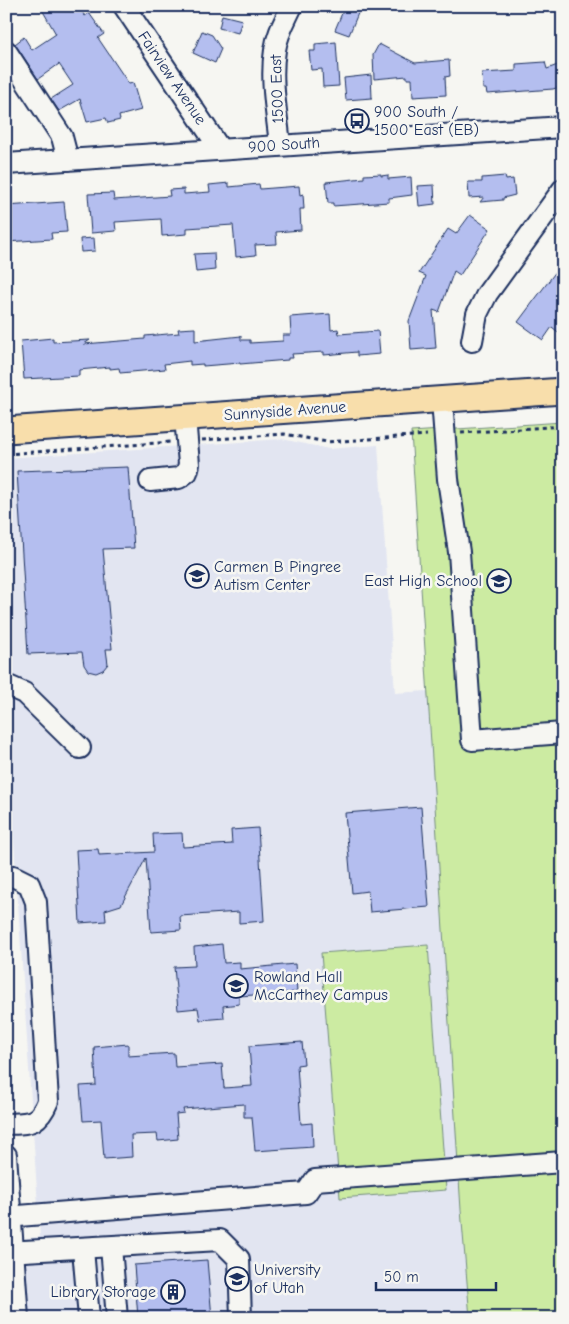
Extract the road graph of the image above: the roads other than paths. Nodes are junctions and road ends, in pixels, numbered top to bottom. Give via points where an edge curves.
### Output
1 (124, 6) edge
2 (292, 6) edge
3 (6, 51) edge
4 (563, 127) edge
5 (280, 145) junction
6 (220, 149) junction
7 (68, 160) junction
8 (6, 164) edge
9 (563, 189) edge
10 (472, 341) dead end
11 (563, 391) edge
12 (442, 400) junction
13 (185, 417) junction
14 (6, 430) edge
15 (150, 481) dead end
16 (6, 685) edge
17 (563, 733) edge
18 (80, 748) dead end
19 (6, 876) edge
20 (6, 1124) edge
21 (6, 1155) edge
22 (563, 1162) edge
23 (8, 1217) edge
24 (111, 1247) junction
25 (83, 1249) junction
26 (10, 1252) edge
27 (18, 1318) edge
28 (89, 1318) edge
29 (117, 1318) edge
30 (241, 1318) edge

1 - 6 street, Fairview Avenue
2 - 5 street, 1500 East via 275,51
3 - 7 street via 62,137
4 - 5 street, 900 South
5 - 6 street, 900 South
6 - 7 street, 900 South
7 - 8 street, 900 South
9 - 10 street via 487,294 477,314
11 - 12 main road, Sunnyside Avenue
12 - 13 main road, Sunnyside Avenue
12 - 17 street via 448,479 459,552 472,740
13 - 14 main road, Sunnyside Avenue
13 - 15 street via 187,472 179,478
16 - 18 street via 24,693
19 - 20 street via 29,884 36,902 48,1101 42,1115 30,1123
21 - 23 street
22 - 23 street via 315,1180 306,1193
23 - 26 street
24 - 25 street
24 - 29 street
24 - 30 street via 220,1240 239,1259
25 - 26 street
25 - 28 street
26 - 27 street

